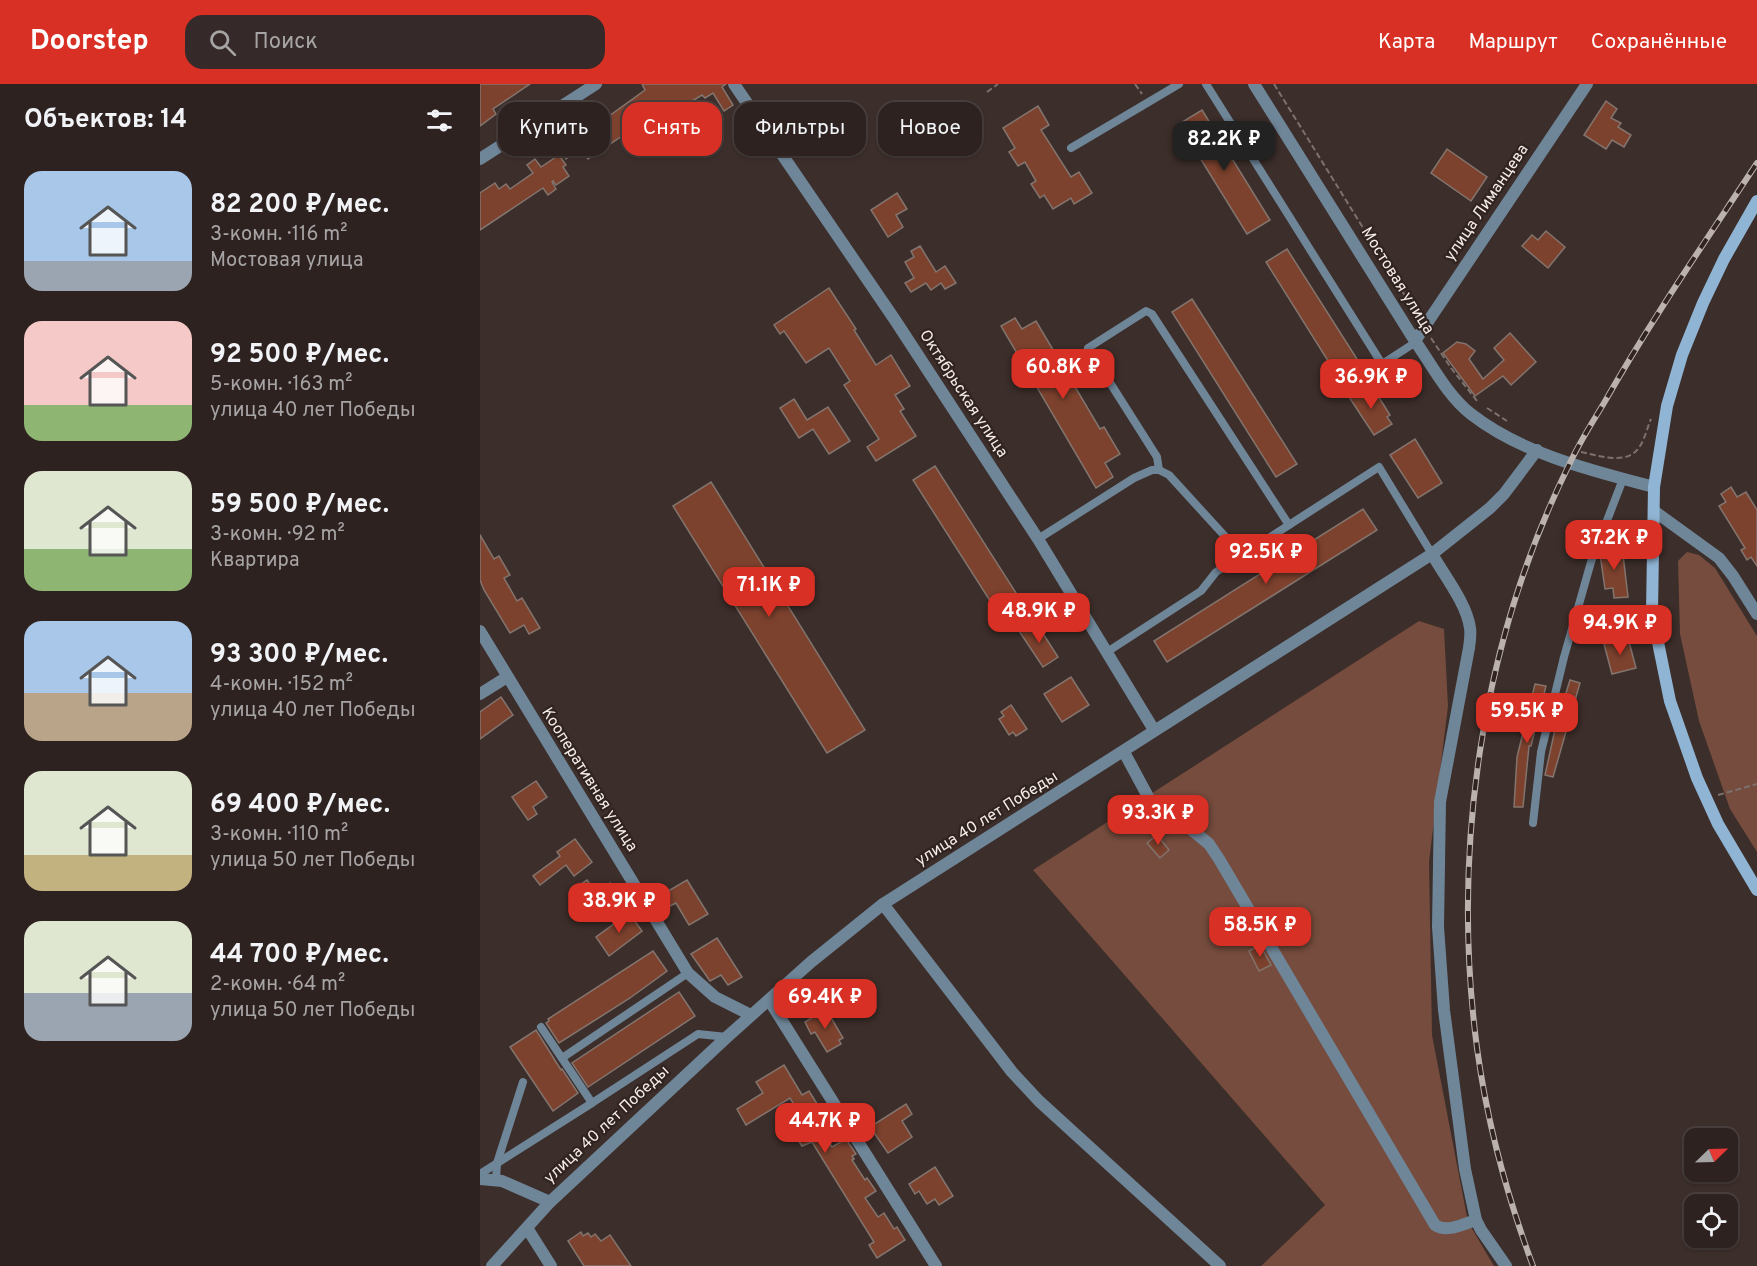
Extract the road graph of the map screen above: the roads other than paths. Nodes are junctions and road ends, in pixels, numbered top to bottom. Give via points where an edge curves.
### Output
1 (596, 84) edge
2 (734, 84) edge
3 (1179, 84) edge
4 (1206, 84) edge
5 (1254, 84) edge
6 (1587, 84) edge
7 (1071, 148) dead end
8 (480, 159) edge
9 (1757, 201) edge
10 (1415, 342) junction
11 (1537, 450) junction
12 (1160, 470) junction
13 (1623, 479) junction
14 (1654, 487) junction
15 (1654, 511) junction
16 (1289, 525) junction
17 (1038, 539) junction
18 (1432, 554) junction
19 (1242, 555) junction
20 (1757, 614) edge
21 (480, 631) edge
22 (1107, 652) junction
23 (507, 677) junction
24 (480, 694) edge
25 (1154, 730) junction
26 (1124, 752) junction
27 (1533, 823) dead end
28 (1757, 890) edge
29 (883, 904) junction
30 (688, 973) junction
31 (769, 1000) junction
32 (751, 1015) junction
33 (541, 1027) dead end
34 (727, 1037) junction
35 (562, 1058) junction
36 (523, 1082) dead end
37 (592, 1103) junction
38 (497, 1163) junction
39 (480, 1174) edge
40 (480, 1179) edge
41 (496, 1180) junction
42 (550, 1202) junction
43 (1476, 1220) junction
44 (526, 1228) junction
45 (492, 1266) edge
46 (551, 1266) edge
47 (936, 1266) edge
48 (1220, 1266) edge
49 (1506, 1266) edge

1 - 8 street
2 - 17 street, Октябрьская улица
3 - 7 lane
4 - 10 lane via 1382,364
5 - 10 street, Мостовая улица
6 - 10 street, улица Лиманцева
9 - 14 main road via 1724,259 1682,355 1667,406
10 - 11 street, Мостовая улица via 1470,413
11 - 13 street, Мостовая улица via 1569,464
11 - 18 street, улица 40 лет Победы via 1490,508
12 - 16 lane via 1157,457 1088,348 1146,311 1152,314
12 - 17 lane via 1134,478
12 - 19 lane via 1169,475
13 - 14 street, Мостовая улица
13 - 27 lane via 1591,562 1564,657 1541,752
14 - 15 main road
15 - 20 street via 1719,558
15 - 28 main road via 1652,613 1670,701 1718,824
16 - 18 lane via 1379,467
16 - 19 lane
17 - 22 street, Октябрьская улица
18 - 25 street, улица 40 лет Победы
18 - 43 street via 1461,603 1470,628 1440,802 1438,927 1444,1010 1465,1169
19 - 22 lane via 1216,572 1201,591
21 - 23 street, Кооперативная улица
22 - 25 street, Октябрьская улица
23 - 24 street
23 - 30 street, Кооперативная улица
25 - 26 street, улица 40 лет Победы
26 - 29 street, улица 40 лет Победы
26 - 43 street via 1152,804 1192,830 1219,859 1435,1225 1450,1228
29 - 31 street, улица 40 лет Победы
29 - 48 street via 1012,1072
30 - 32 street, Кооперативная улица via 715,997
30 - 35 lane
31 - 32 street, улица 40 лет Победы
31 - 47 street
32 - 34 street, улица 40 лет Победы
33 - 35 lane
34 - 37 lane via 698,1034
34 - 42 street, улица 40 лет Победы
35 - 37 lane
36 - 38 lane
37 - 38 lane
38 - 39 lane
38 - 41 lane
40 - 41 street
41 - 42 street
42 - 44 street, улица 40 лет Победы
43 - 49 street
44 - 45 street, улица 40 лет Победы
44 - 46 street

